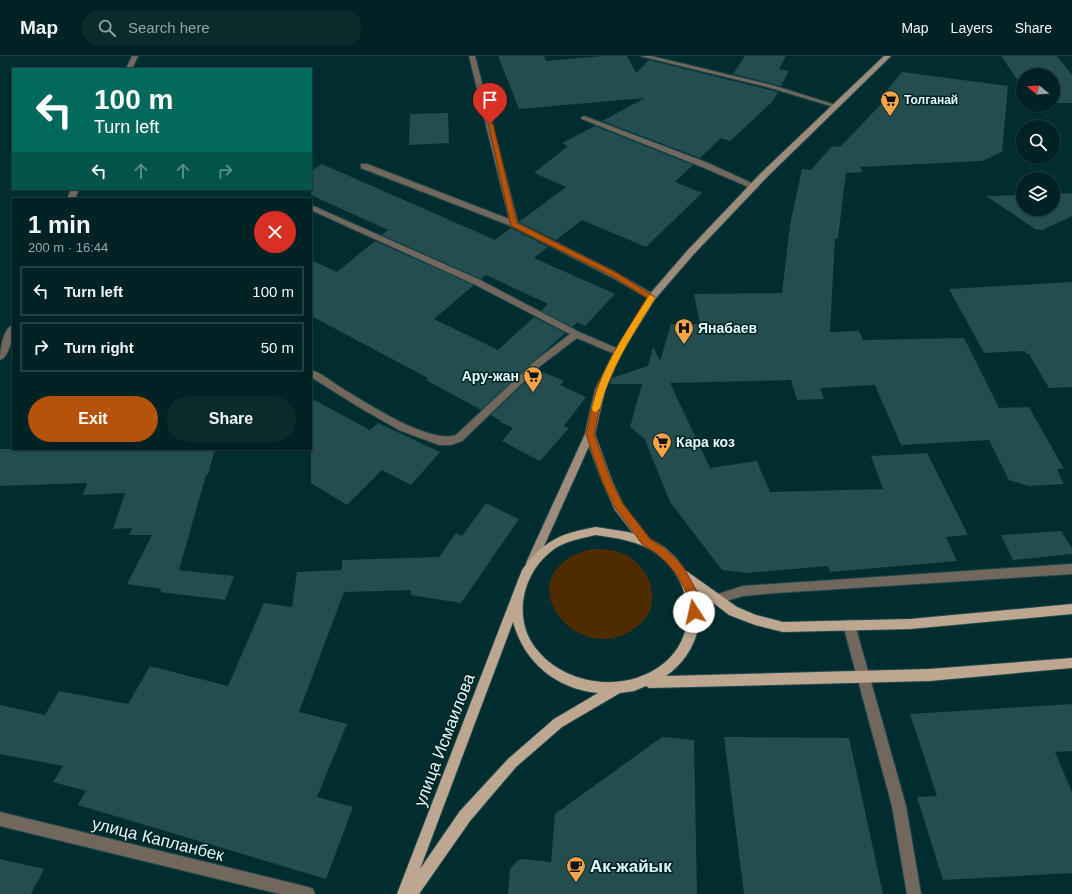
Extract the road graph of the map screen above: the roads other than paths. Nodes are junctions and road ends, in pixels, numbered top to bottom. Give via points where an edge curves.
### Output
1 (135, 56) edge
2 (472, 56) edge
3 (643, 56) edge
4 (888, 56) edge
5 (129, 68) edge
6 (836, 106) junction
7 (584, 118) dead end
8 (364, 166) dead end
9 (754, 186) junction
10 (312, 207) edge
11 (514, 224) junction
12 (652, 297) junction
13 (12, 330) edge
14 (576, 334) junction
15 (618, 352) junction
16 (0, 357) edge
17 (312, 374) edge
18 (590, 434) junction
19 (646, 542) junction
20 (531, 563) junction
21 (1072, 569) edge
22 (681, 572) junction
23 (516, 598) junction
24 (716, 599) junction
25 (1072, 609) edge
26 (849, 625) junction
27 (1072, 663) edge
28 (863, 676) junction
29 (647, 682) junction
30 (616, 689) junction
31 (0, 819) edge
32 (308, 894) edge
33 (404, 894) edge
34 (411, 894) edge
35 (914, 894) edge

1 - 5 street
2 - 11 street
3 - 6 street via 773,86
4 - 6 main road
6 - 9 main road
7 - 9 street
8 - 11 street
9 - 12 main road
10 - 14 street via 477,282
11 - 12 street
12 - 15 main road
13 - 16 street
14 - 15 street
14 - 17 street via 537,364 459,438 451,441 438,441 402,427
15 - 18 main road via 600,390
18 - 19 main road via 619,507
18 - 20 main road
19 - 20 main road via 622,534 596,531 571,536 549,547
19 - 22 main road via 660,550
20 - 23 main road, улица Исмаилова
21 - 24 street via 775,588 743,591
22 - 24 main road
22 - 29 main road via 691,590 694,612 692,633 683,653 667,669
23 - 30 main road via 518,620 526,642 542,663 563,678 582,685
23 - 33 main road, улица Исмаилова
24 - 26 main road via 733,611 783,627
25 - 26 main road via 910,624
26 - 28 street
27 - 28 main road via 929,675
28 - 29 main road
28 - 35 street via 899,806
29 - 30 main road
30 - 34 main road via 558,723 512,763 465,816
31 - 32 street, улица Капланбек

